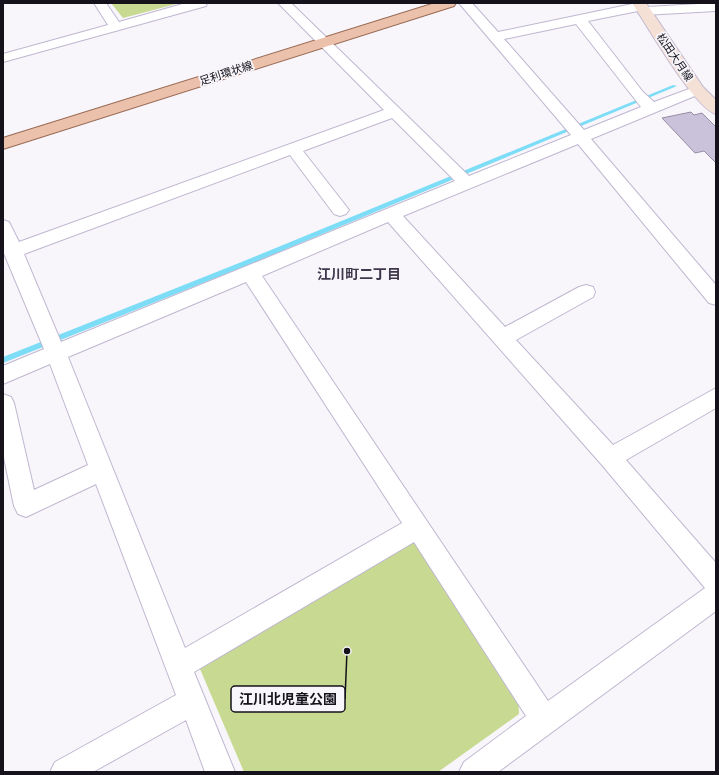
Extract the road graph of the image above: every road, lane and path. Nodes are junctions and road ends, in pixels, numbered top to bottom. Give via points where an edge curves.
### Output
1 (100, 3) edge
2 (201, 3) edge
3 (284, 3) edge
4 (449, 3) edge
5 (465, 3) edge
6 (641, 7) edge
7 (716, 7) edge
8 (580, 20) junction
9 (116, 27) junction
10 (495, 38) junction
11 (323, 42) junction
12 (3, 58) edge
13 (697, 90) junction
14 (644, 102) junction
15 (716, 109) edge
16 (394, 112) junction
17 (576, 130) junction
18 (3, 144) edge
19 (293, 148) junction
20 (461, 177) junction
21 (340, 210) dead end
22 (391, 214) junction
23 (3, 226) edge
24 (12, 251) junction
25 (250, 273) junction
26 (586, 292) dead end
27 (716, 298) edge
28 (502, 338) junction
29 (52, 344) junction
30 (3, 375) edge
31 (716, 397) edge
32 (3, 404) edge
33 (610, 458) junction
34 (101, 470) junction
35 (417, 527) junction
36 (716, 582) edge
37 (716, 595) edge
38 (178, 667) junction
39 (192, 701) junction
40 (545, 720) junction
41 (65, 772) edge
42 (220, 772) edge
43 (474, 772) edge

1 - 9 street
2 - 9 street
3 - 11 street
4 - 11 main road, 足利環状線
5 - 10 street
6 - 7 street
6 - 8 street
6 - 13 main road, 松田大月線
8 - 10 street
8 - 14 street
9 - 12 street
10 - 17 street
11 - 16 street
11 - 18 main road, 足利環状線
13 - 14 street
13 - 15 main road, 松田大月線
14 - 17 street
16 - 19 street
16 - 20 street
17 - 20 street
17 - 27 street
19 - 21 street
19 - 24 street
20 - 22 street
22 - 25 street
22 - 28 street
23 - 24 street
24 - 29 street
25 - 29 street
25 - 35 street
26 - 28 street
28 - 33 street
29 - 30 street
29 - 34 street
31 - 33 street
32 - 34 street via 26,506
33 - 36 street
34 - 38 street
35 - 38 street
35 - 40 street
37 - 40 street
38 - 39 street
39 - 41 street
39 - 42 street
40 - 43 street

